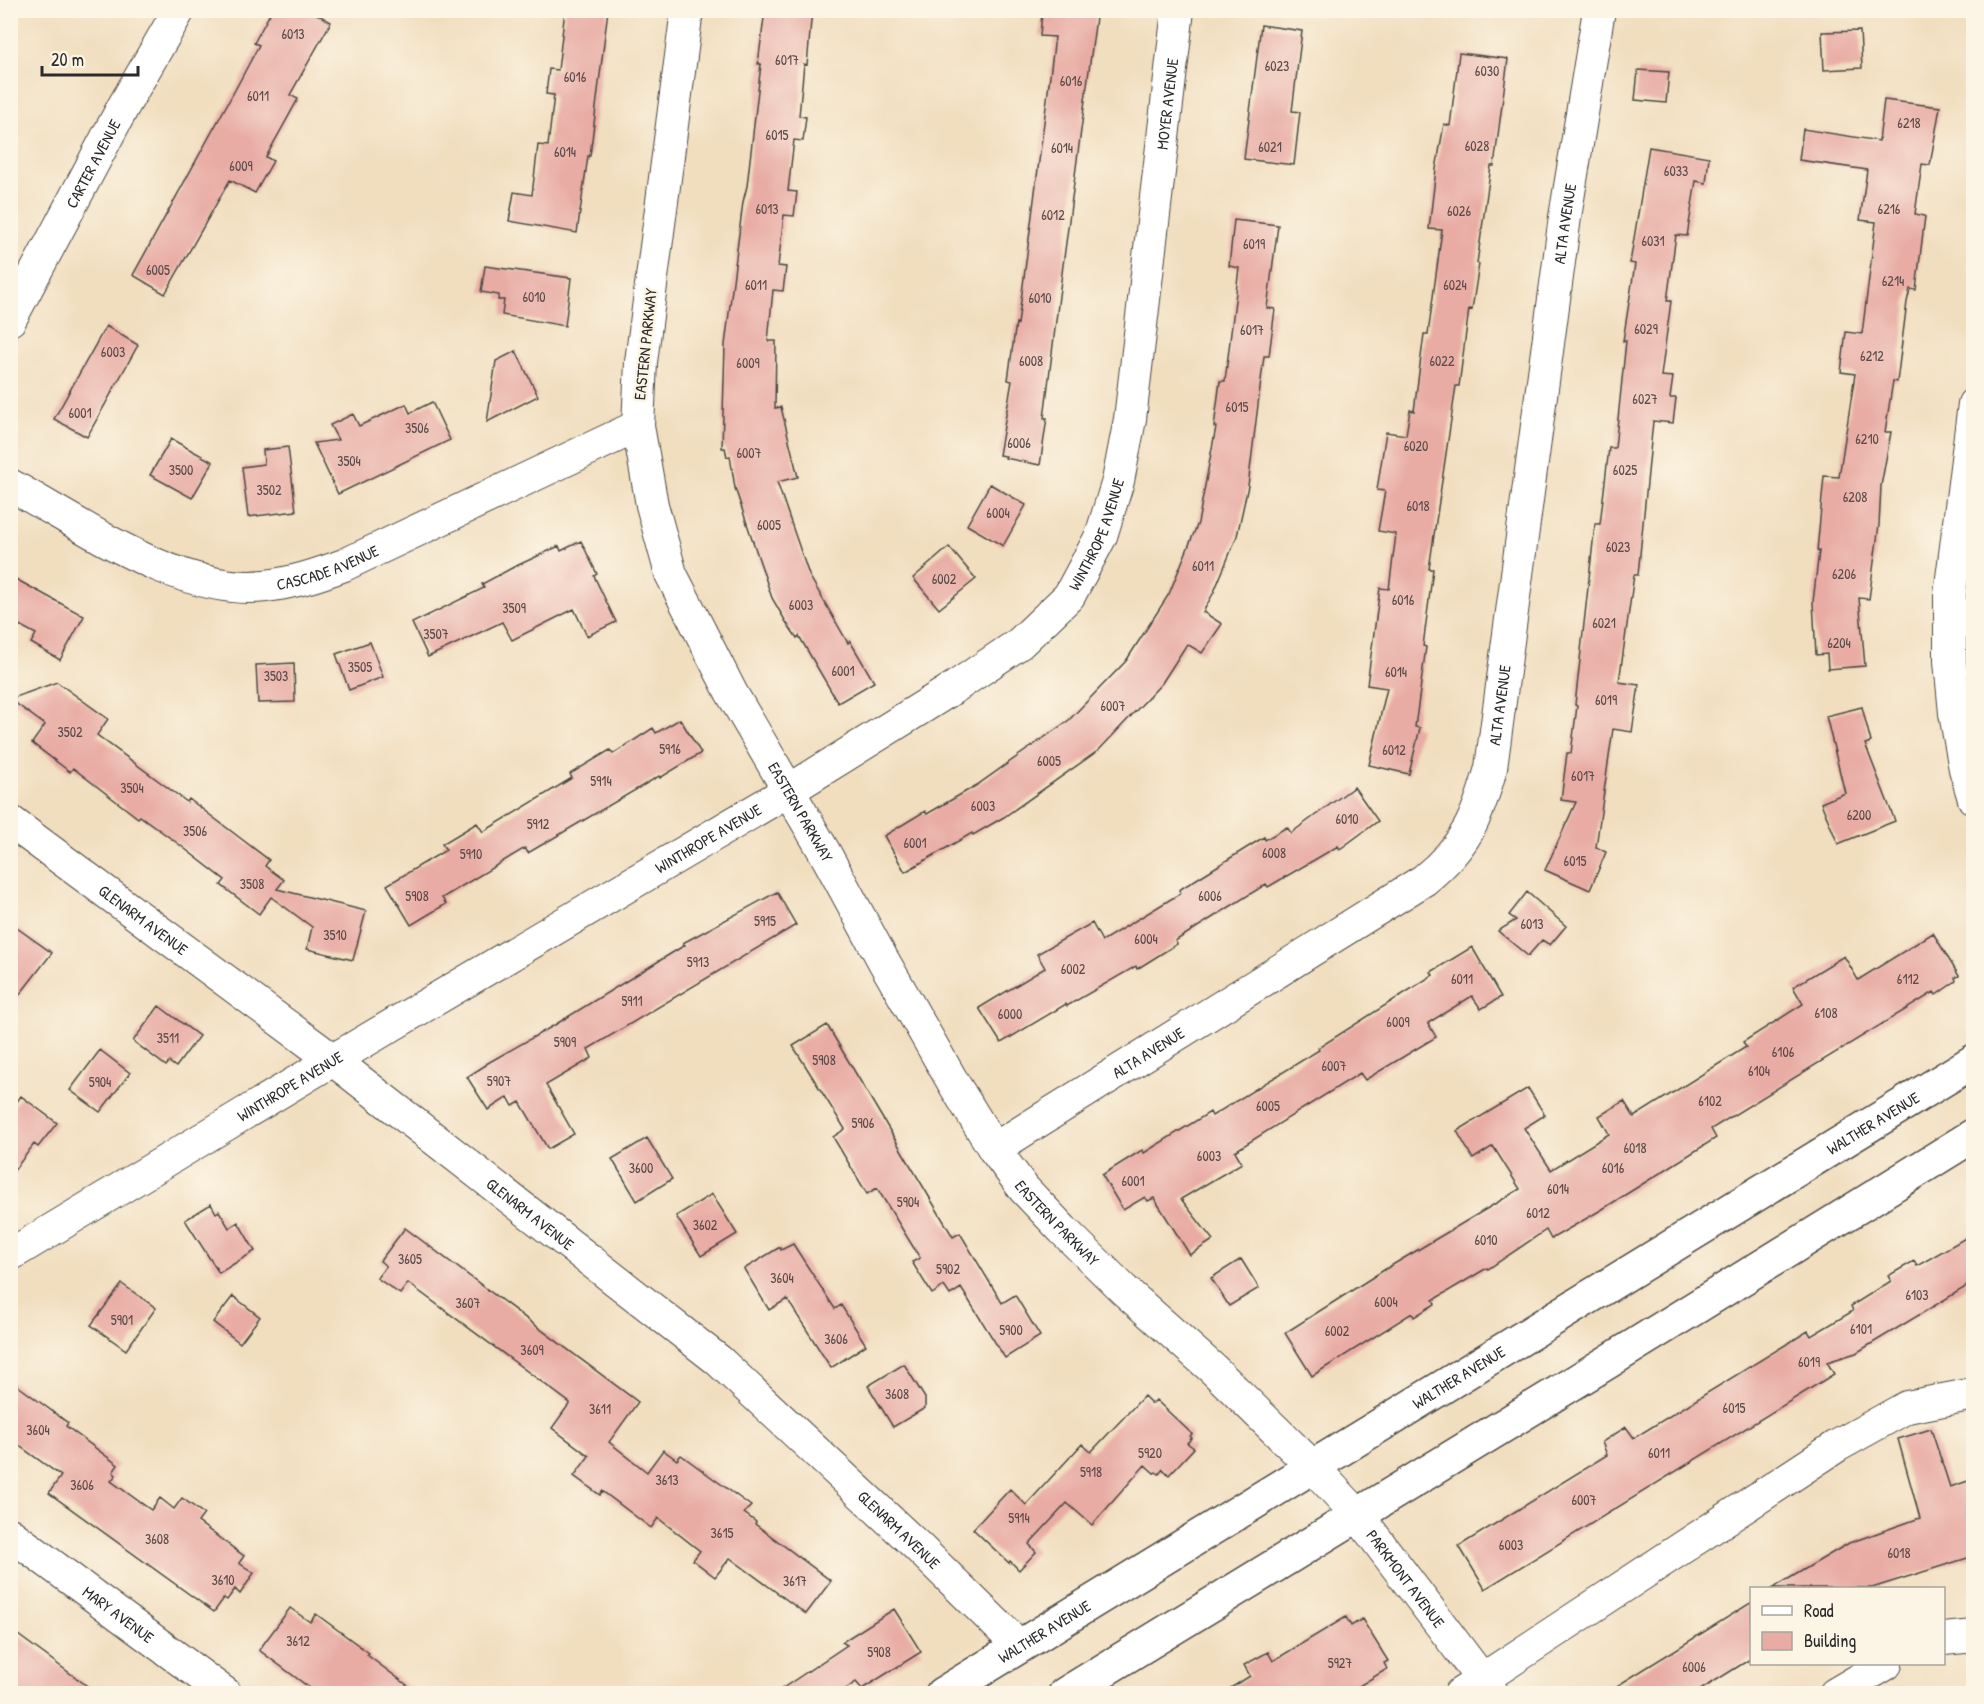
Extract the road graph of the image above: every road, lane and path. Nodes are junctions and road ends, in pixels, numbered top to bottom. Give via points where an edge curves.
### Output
1 (179, 10) edge
2 (687, 10) edge
3 (1178, 10) edge
4 (1599, 10) edge
5 (1155, 198) joint
6 (10, 320) edge
7 (1974, 404) edge
8 (638, 426) junction
9 (10, 485) edge
10 (788, 791) junction
11 (1974, 799) edge
12 (10, 821) edge
13 (333, 1060) junction
14 (1974, 1061) edge
15 (1974, 1135) edge
16 (994, 1149) junction
17 (10, 1255) edge
18 (1974, 1394) edge
19 (1313, 1467) junction
20 (1357, 1514) junction
21 (10, 1534) edge
22 (1974, 1636) edge
23 (1945, 1639) edge
24 (1019, 1646) junction
25 (1884, 1665) edge
26 (1479, 1689) edge
27 (226, 1694) edge
28 (942, 1694) edge
29 (1065, 1694) edge
30 (1835, 1694) edge

1 - 6 street, CARTER AVENUE
2 - 8 street, EASTERN PARKWAY via 641,362
3 - 5 street, MOYER AVENUE
4 - 16 street, ALTA AVENUE via 1565,217 1491,768 1479,810 1457,850 1424,880
5 - 10 street, WINTHROPE AVENUE via 1130,419 1118,481 1101,536 1069,596 1020,643
7 - 11 street via 1950,594 1950,661 1954,713
8 - 9 street, CASCADE AVENUE via 344,565 308,579 263,586 186,577 142,559
8 - 10 street, EASTERN PARKWAY via 651,505 670,574
10 - 13 street, WINTHROPE AVENUE
10 - 16 street, EASTERN PARKWAY
12 - 13 street, GLENARM AVENUE
13 - 17 street, WINTHROPE AVENUE
13 - 24 street, GLENARM AVENUE via 718,1360
14 - 19 main road, WALTHER AVENUE
15 - 20 main road
16 - 19 street, EASTERN PARKWAY via 1024,1189 1063,1230
18 - 26 street via 1907,1407 1837,1446
19 - 20 street, PARKMONT AVENUE
19 - 24 main road, WALTHER AVENUE
20 - 26 street, PARKMONT AVENUE
20 - 29 main road
21 - 27 street, MARY AVENUE
22 - 23 street
24 - 28 main road, WALTHER AVENUE
25 - 30 street

